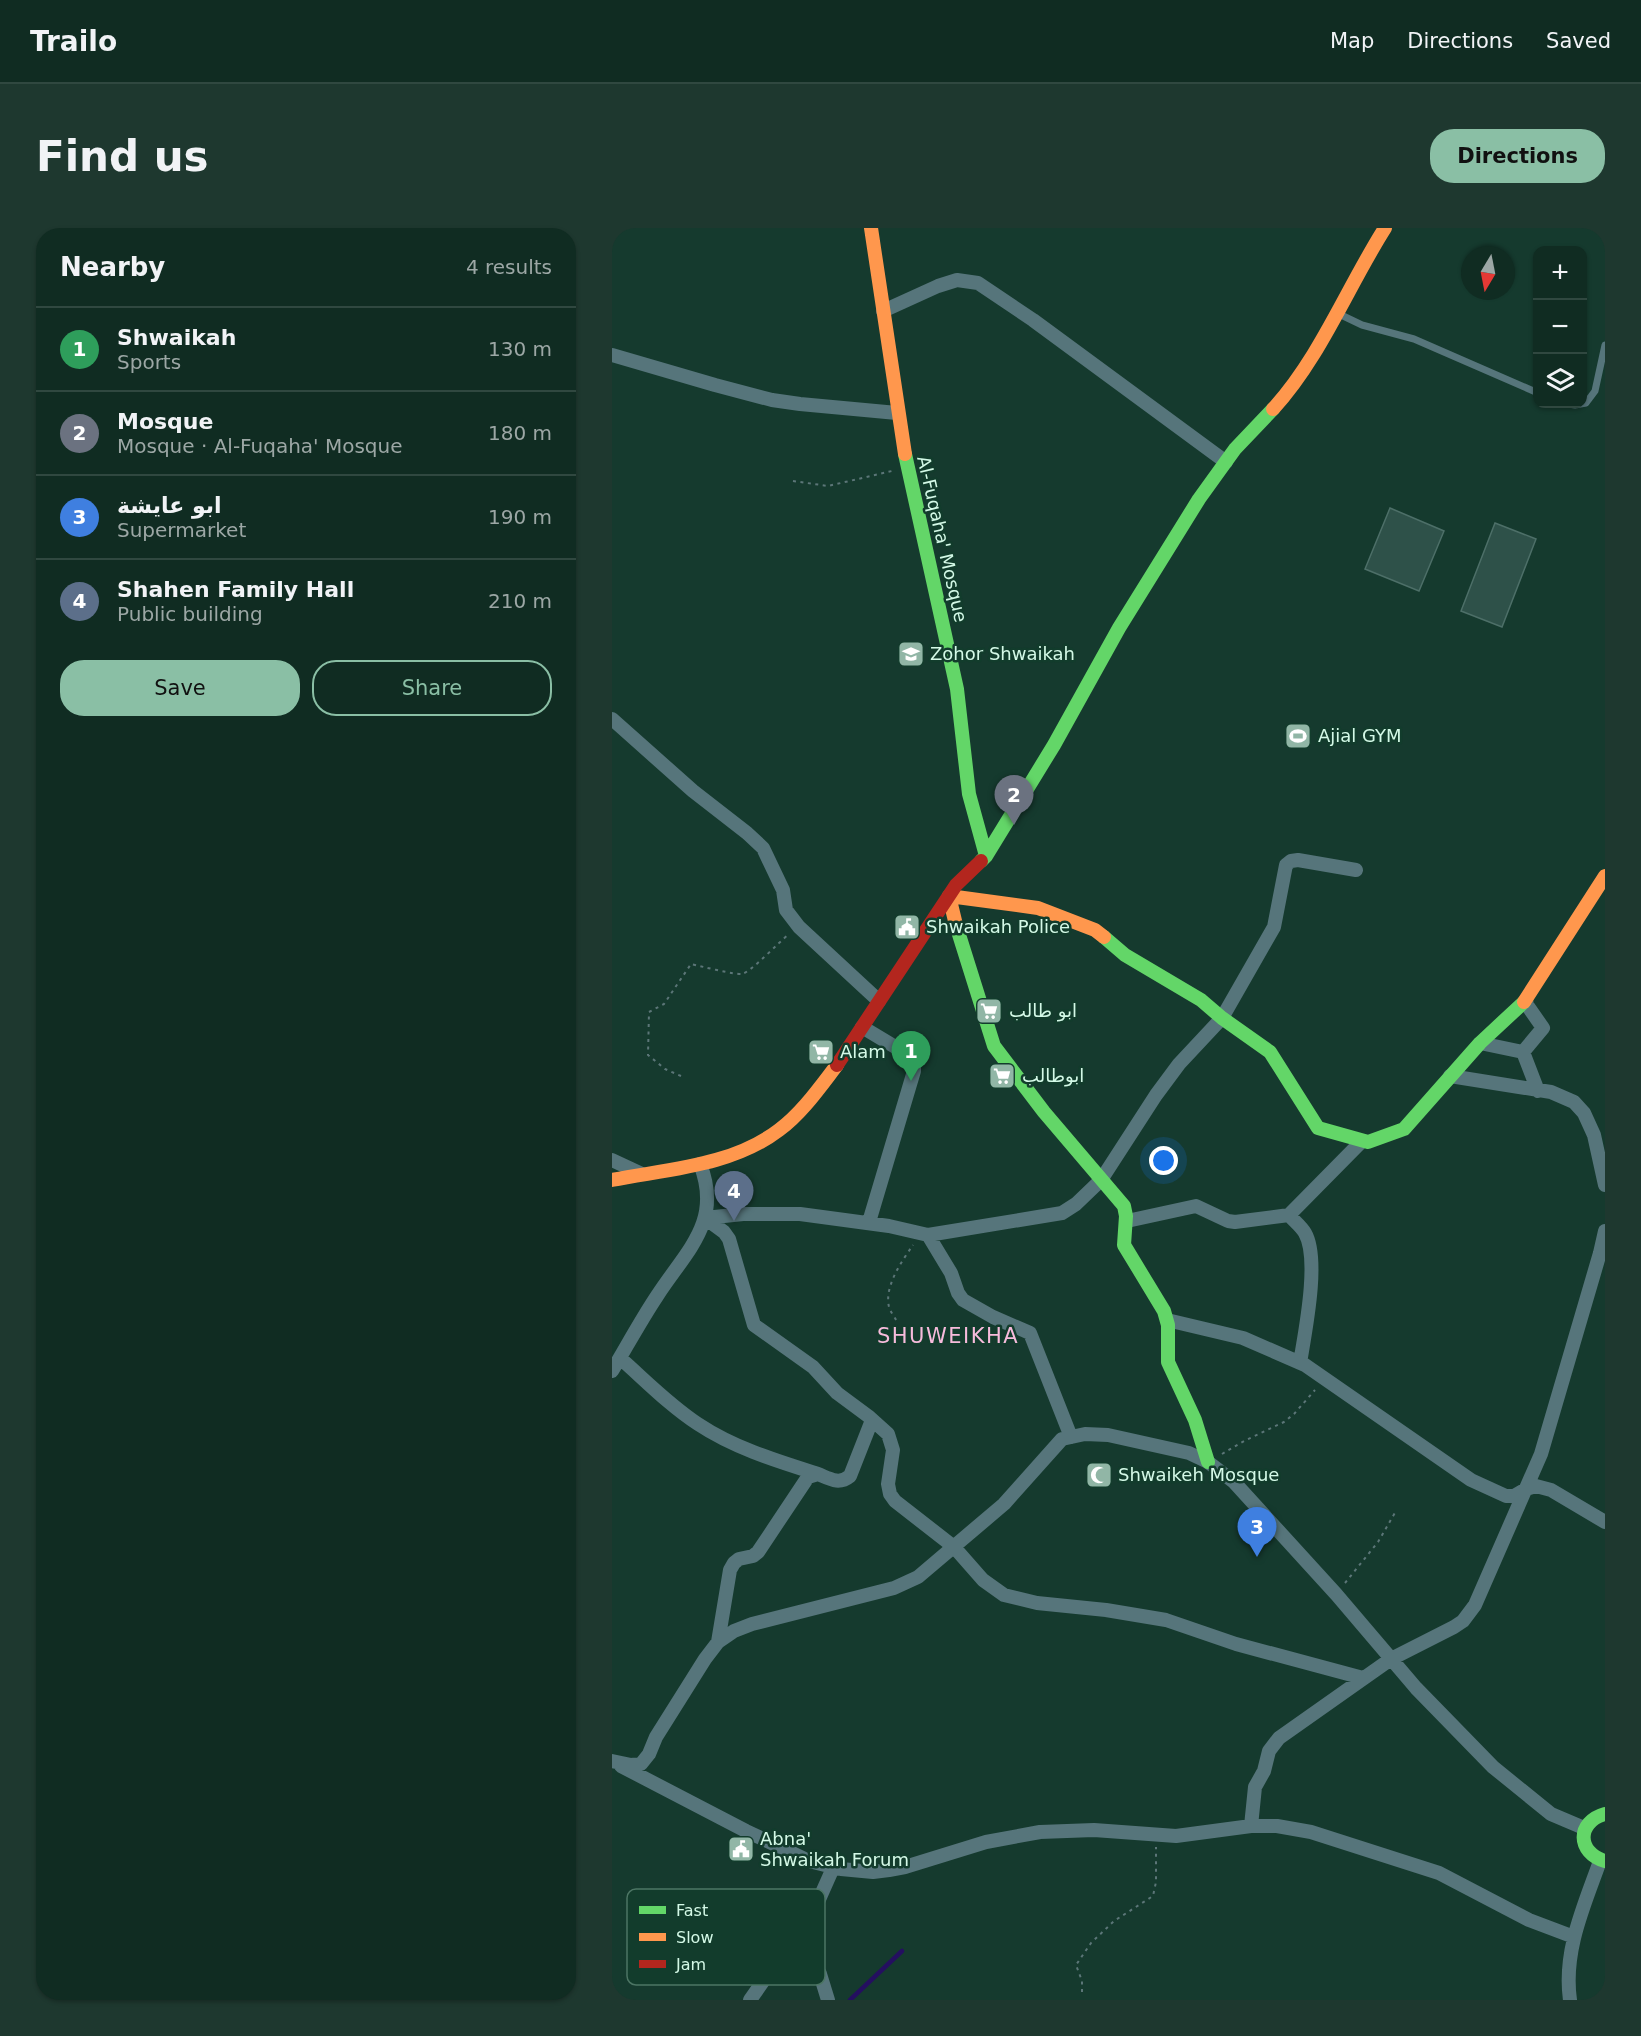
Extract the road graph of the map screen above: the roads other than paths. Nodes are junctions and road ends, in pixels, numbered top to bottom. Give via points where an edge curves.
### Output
1 (871, 228) edge
2 (1385, 228) edge
3 (883, 311) junction
4 (1336, 312) junction
5 (1605, 345) edge
6 (612, 355) edge
7 (1533, 391) edge
8 (1587, 402) edge
9 (897, 413) junction
10 (1226, 462) junction
11 (612, 718) edge
12 (986, 856) junction
13 (1356, 870) dead end
14 (1605, 876) edge
15 (949, 896) junction
16 (1526, 1000) junction
17 (879, 1001) junction
18 (1222, 1018) junction
19 (862, 1027) junction
20 (1480, 1043) junction
21 (1523, 1052) junction
22 (1450, 1076) junction
23 (1538, 1090) junction
24 (1362, 1141) junction
25 (612, 1160) edge
26 (700, 1164) junction
27 (643, 1175) junction
28 (612, 1180) edge
29 (1101, 1180) junction
30 (1605, 1185) edge
31 (1289, 1215) junction
32 (705, 1218) junction
33 (1127, 1221) junction
34 (869, 1222) junction
35 (1605, 1231) edge
36 (925, 1234) junction
37 (1167, 1320) junction
38 (620, 1358) junction
39 (1300, 1363) junction
40 (612, 1371) edge
41 (872, 1420) junction
42 (1071, 1437) junction
43 (1208, 1462) junction
44 (818, 1474) junction
45 (1526, 1489) junction
46 (1605, 1522) edge
47 (954, 1547) junction
48 (718, 1642) junction
49 (1391, 1659) junction
50 (1363, 1678) junction
51 (613, 1761) edge
52 (1605, 1814) edge
53 (1251, 1826) junction
54 (1584, 1828) junction
55 (1602, 1861) edge
56 (833, 1868) junction
57 (824, 1889) edge
58 (1574, 1937) junction
59 (761, 1985) edge
60 (823, 1985) edge
61 (750, 2000) edge
62 (828, 2000) edge
63 (1570, 2000) edge

1 - 3 street, Al-Fuqaha' Mosque
2 - 4 street
3 - 9 street, Al-Fuqaha' Mosque
3 - 10 street via 957,280 978,283
4 - 7 lane via 1362,326 1414,339
4 - 10 street via 1285,396
5 - 8 lane via 1595,391
6 - 9 street via 772,399
9 - 12 street, Al-Fuqaha' Mosque via 957,689 969,794
10 - 12 street via 1160,560
11 - 17 street via 685,785 763,848 783,890 786,910 799,927
12 - 15 street
13 - 18 street via 1298,860 1286,865 1274,927
14 - 16 street
15 - 17 street
15 - 18 street via 1038,908 1095,930 1125,955 1201,1000
15 - 29 street via 994,1046
16 - 20 street
16 - 21 street via 1543,1028
17 - 19 street
18 - 24 street via 1270,1052 1318,1128
18 - 29 street via 1179,1064
19 - 26 street via 837,1065 779,1130 745,1150
19 - 34 street via 907,1054 914,1064
20 - 21 street
20 - 22 street
21 - 23 street
22 - 23 street
22 - 24 street via 1404,1129
23 - 30 street via 1574,1102 1584,1113 1594,1135
24 - 31 street
25 - 27 street
26 - 27 street
26 - 32 street via 708,1195
27 - 28 street
29 - 33 street via 1124,1206
29 - 36 street via 1062,1213
31 - 33 street via 1235,1222 1196,1206
31 - 39 street via 1305,1233 1311,1255
32 - 34 street via 800,1214
32 - 38 street via 696,1241
32 - 41 street via 729,1239 754,1325 813,1367 837,1393
33 - 37 street via 1127,1252
34 - 36 street
35 - 45 street via 1541,1454
36 - 42 street via 951,1273 963,1300 1030,1333
37 - 39 street via 1243,1338
37 - 43 street via 1168,1362 1195,1420
38 - 40 street
38 - 44 street via 681,1412 715,1435
39 - 45 street via 1471,1480 1506,1496
41 - 44 street via 850,1476 836,1482
41 - 47 street via 888,1434 894,1450 890,1494
42 - 43 street via 1108,1436 1189,1453
42 - 47 street via 1062,1439 1004,1504
43 - 49 street via 1234,1482
44 - 48 street via 808,1477 758,1552 734,1563
45 - 46 street via 1536,1486 1551,1490
45 - 49 street via 1470,1613 1454,1627
47 - 48 street via 918,1577 894,1588 752,1624
47 - 50 street via 983,1580 1004,1595 1166,1620 1236,1644
48 - 51 street via 641,1764
49 - 50 street
49 - 54 street via 1493,1767 1551,1814
50 - 53 street via 1273,1744 1256,1787
51 - 56 street via 746,1831
52 - 54 street via 1593,1817
53 - 56 street via 1197,1834 1094,1830 1040,1833 986,1842 889,1870
53 - 58 street via 1311,1832 1439,1874 1529,1920
54 - 55 street via 1586,1851
55 - 58 street
56 - 57 street
58 - 63 street via 1568,1968
59 - 61 street
60 - 62 street

